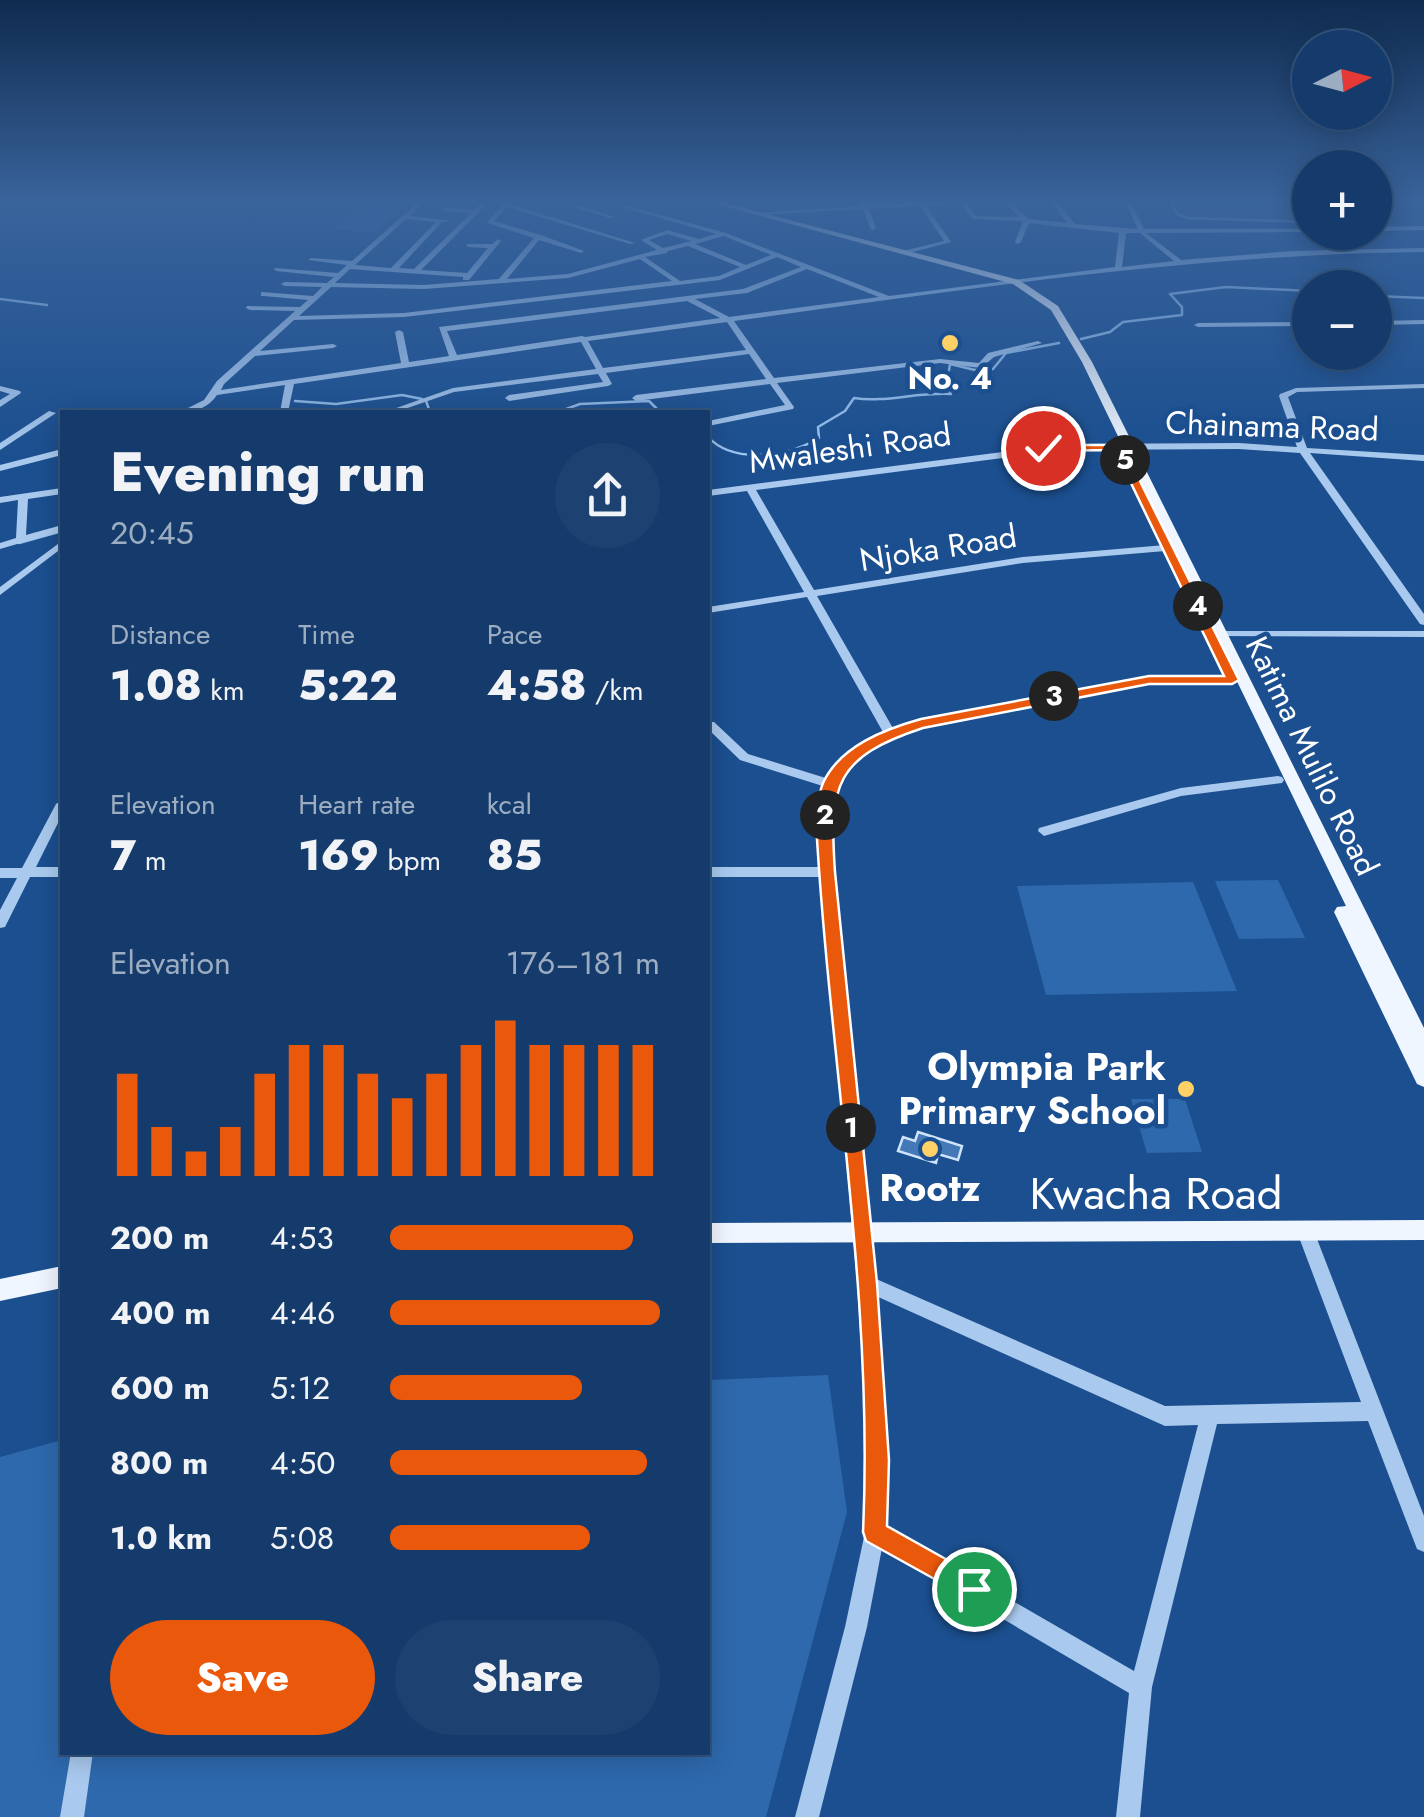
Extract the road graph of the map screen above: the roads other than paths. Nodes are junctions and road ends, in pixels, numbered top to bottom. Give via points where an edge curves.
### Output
1 (327, 287) edge
2 (464, 287) edge
3 (572, 287) edge
4 (645, 287) edge
5 (755, 287) edge
6 (856, 287) edge
7 (982, 287) edge
8 (1020, 287) edge
9 (264, 294) dead end
10 (575, 295) junction
11 (312, 298) junction
12 (688, 298) junction
13 (887, 299) junction
14 (468, 307) junction
15 (250, 308) dead end
16 (301, 310) junction
17 (291, 318) junction
18 (507, 320) junction
19 (729, 320) junction
20 (1412, 322) junction
21 (1424, 322) edge
22 (1392, 323) edge
23 (1292, 324) edge
24 (1198, 325) dead end
25 (399, 332) dead end
26 (1424, 332) edge
27 (582, 338) junction
28 (1038, 343) dead end
29 (333, 346) dead end
30 (522, 346) junction
31 (748, 352) junction
32 (252, 354) junction
33 (453, 356) junction
34 (405, 364) junction
35 (600, 370) junction
36 (769, 381) junction
37 (290, 382) junction
38 (1424, 386) edge
39 (0, 388) edge
40 (218, 392) junction
41 (509, 398) dead end
42 (636, 398) dead end
43 (421, 401) junction
44 (0, 404) edge
45 (191, 410) edge
46 (284, 410) edge
47 (395, 410) edge
48 (425, 410) edge
49 (52, 413) dead end
50 (710, 423) edge
51 (0, 447) edge
52 (1123, 447) junction
53 (1303, 450) junction
54 (60, 453) edge
55 (1424, 458) edge
56 (2, 470) edge
57 (750, 487) junction
58 (60, 490) edge
59 (710, 493) edge
60 (24, 497) junction
61 (0, 500) edge
62 (60, 529) edge
63 (21, 540) junction
64 (0, 546) edge
65 (60, 546) edge
66 (1172, 547) junction
67 (0, 592) edge
68 (808, 594) junction
69 (710, 610) edge
70 (1424, 622) edge
71 (1217, 634) junction
72 (1424, 634) edge
73 (1232, 680) junction
74 (710, 725) edge
75 (890, 734) junction
76 (1278, 780) junction
77 (830, 784) junction
78 (60, 808) edge
79 (1044, 831) dead end
80 (26, 872) junction
81 (60, 872) edge
82 (710, 872) edge
83 (827, 872) junction
84 (0, 873) edge
85 (0, 924) edge
86 (1424, 1048) edge
87 (1424, 1078) edge
88 (1424, 1230) edge
89 (860, 1232) junction
90 (1306, 1232) junction
91 (710, 1234) edge
92 (60, 1277) edge
93 (866, 1283) junction
94 (0, 1290) edge
95 (1374, 1411) junction
96 (1210, 1414) junction
97 (874, 1532) junction
98 (1424, 1542) edge
99 (1141, 1687) junction
100 (82, 1755) edge
101 (72, 1817) edge
102 (807, 1817) edge
103 (1128, 1817) edge

1 - 11 street
2 - 14 street
3 - 10 street
4 - 10 street
5 - 12 street
6 - 13 street
7 - 13 street
8 - 52 main road, Katima Mulilo Road via 1063,318
9 - 11 street
10 - 14 street
11 - 16 street
12 - 18 street
12 - 19 street
13 - 19 street
14 - 17 street
15 - 16 street
16 - 17 street
17 - 32 street
18 - 30 street
18 - 33 street via 442,328
19 - 27 street
19 - 31 street
20 - 21 street
20 - 22 street
20 - 26 street
23 - 24 street
25 - 34 street
27 - 30 street
27 - 35 street
28 - 36 street via 991,355 981,366 928,362
29 - 32 street
30 - 33 street
31 - 35 street
31 - 36 street
32 - 40 street
33 - 34 street
34 - 37 street
35 - 41 street via 608,384
35 - 43 street via 452,390
36 - 42 street
36 - 50 street via 790,407
37 - 40 street
37 - 46 street
38 - 53 street via 1286,392
39 - 44 street via 18,392
40 - 45 street
43 - 47 street
43 - 48 street
49 - 51 street
52 - 53 street, Chainama Road
52 - 57 street, Mwaleshi Road via 1010,451
52 - 66 main road, Katima Mulilo Road
53 - 55 street, Chainama Road
53 - 70 street
54 - 56 street
57 - 59 street, Mwaleshi Road
57 - 68 street
58 - 60 street
60 - 61 street
60 - 63 street
62 - 63 street
63 - 64 street
65 - 67 street
66 - 68 street, Njoka Road via 1023,560
66 - 71 main road, Katima Mulilo Road
68 - 69 street, Njoka Road
68 - 75 street
71 - 72 street
71 - 73 main road, Katima Mulilo Road
71 - 86 main road, Katima Mulilo Road
73 - 75 street via 1149,680
73 - 76 main road, Katima Mulilo Road
74 - 77 street via 744,757
75 - 77 street via 854,754
76 - 79 street via 1181,792
76 - 87 main road, Katima Mulilo Road
77 - 83 street
78 - 80 street
80 - 81 street
80 - 84 street
80 - 85 street
82 - 83 street
83 - 89 street
88 - 90 main road, Kwacha Road
89 - 90 main road, Kwacha Road
89 - 91 main road, Kwacha Road
89 - 93 street
90 - 95 street
92 - 94 main road
93 - 96 street via 1165,1416
93 - 97 street via 878,1460
95 - 96 street
95 - 98 street
96 - 99 street
97 - 99 street
97 - 102 street
99 - 103 street
100 - 101 street

